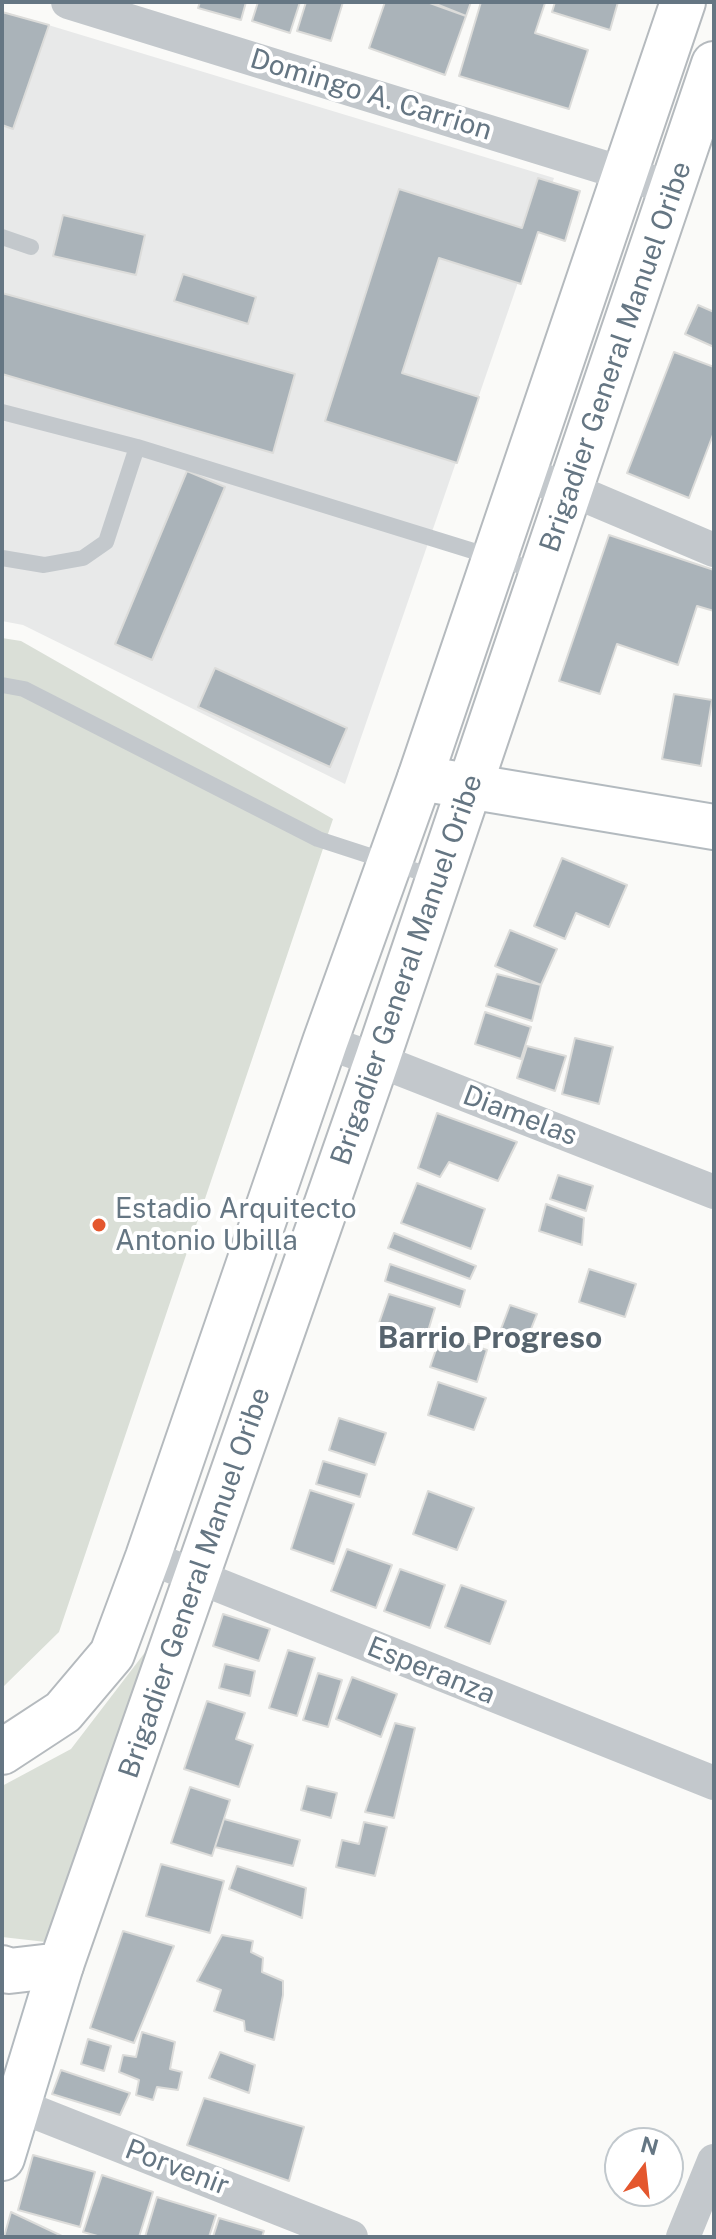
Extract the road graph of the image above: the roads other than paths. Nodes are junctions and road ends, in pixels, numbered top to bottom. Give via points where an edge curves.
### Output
1 (68, 2) edge
2 (683, 2) edge
3 (714, 64) edge
4 (626, 174) junction
5 (674, 189) junction
6 (2, 237) edge
7 (31, 247) dead end
8 (2, 412) edge
9 (137, 447) junction
10 (522, 474) junction
11 (572, 490) junction
12 (714, 550) edge
13 (494, 556) junction
14 (2, 558) edge
15 (543, 572) junction
16 (2, 685) edge
17 (420, 778) junction
18 (469, 786) junction
19 (714, 827) edge
20 (390, 862) junction
21 (438, 878) junction
22 (325, 1042) junction
23 (377, 1060) junction
24 (714, 1192) edge
25 (148, 1557) junction
26 (198, 1579) junction
27 (2, 1752) edge
28 (714, 1783) edge
29 (61, 1965) junction
30 (2, 1968) edge
31 (11, 2103) edge
32 (2, 2158) edge
33 (714, 2161) edge
34 (351, 2237) edge
35 (683, 2237) edge

1 - 4 street, Domingo A. Carrion
2 - 4 main road, Brigadier General Manuel Oribe
3 - 5 main road, Brigadier General Manuel Oribe
4 - 5 street, Domingo A. Carrion
4 - 10 main road, Brigadier General Manuel Oribe
5 - 11 main road, Brigadier General Manuel Oribe
6 - 7 lane
8 - 9 lane
9 - 13 lane
9 - 14 lane via 106,542 83,558 44,565
10 - 11 street
10 - 13 main road, Brigadier General Manuel Oribe
11 - 12 street
11 - 15 main road, Brigadier General Manuel Oribe
13 - 15 lane
13 - 17 main road, Brigadier General Manuel Oribe
15 - 18 main road, Brigadier General Manuel Oribe
16 - 20 lane via 24,689 318,839
17 - 18 main road
17 - 20 main road, Brigadier General Manuel Oribe
18 - 19 main road
18 - 21 main road, Brigadier General Manuel Oribe
20 - 21 lane
20 - 22 main road, Brigadier General Manuel Oribe
21 - 23 main road, Brigadier General Manuel Oribe
22 - 23 street, Diamelas
22 - 25 main road, Brigadier General Manuel Oribe
23 - 24 street, Diamelas
23 - 26 main road, Brigadier General Manuel Oribe
25 - 26 street, Esperanza
25 - 27 main road, Brigadier General Manuel Oribe via 112,1654 63,1712
26 - 28 street, Esperanza
26 - 29 main road, Brigadier General Manuel Oribe
29 - 30 main road
29 - 31 main road, Brigadier General Manuel Oribe
31 - 32 main road, Brigadier General Manuel Oribe
31 - 34 street, Porvenir
33 - 35 street

